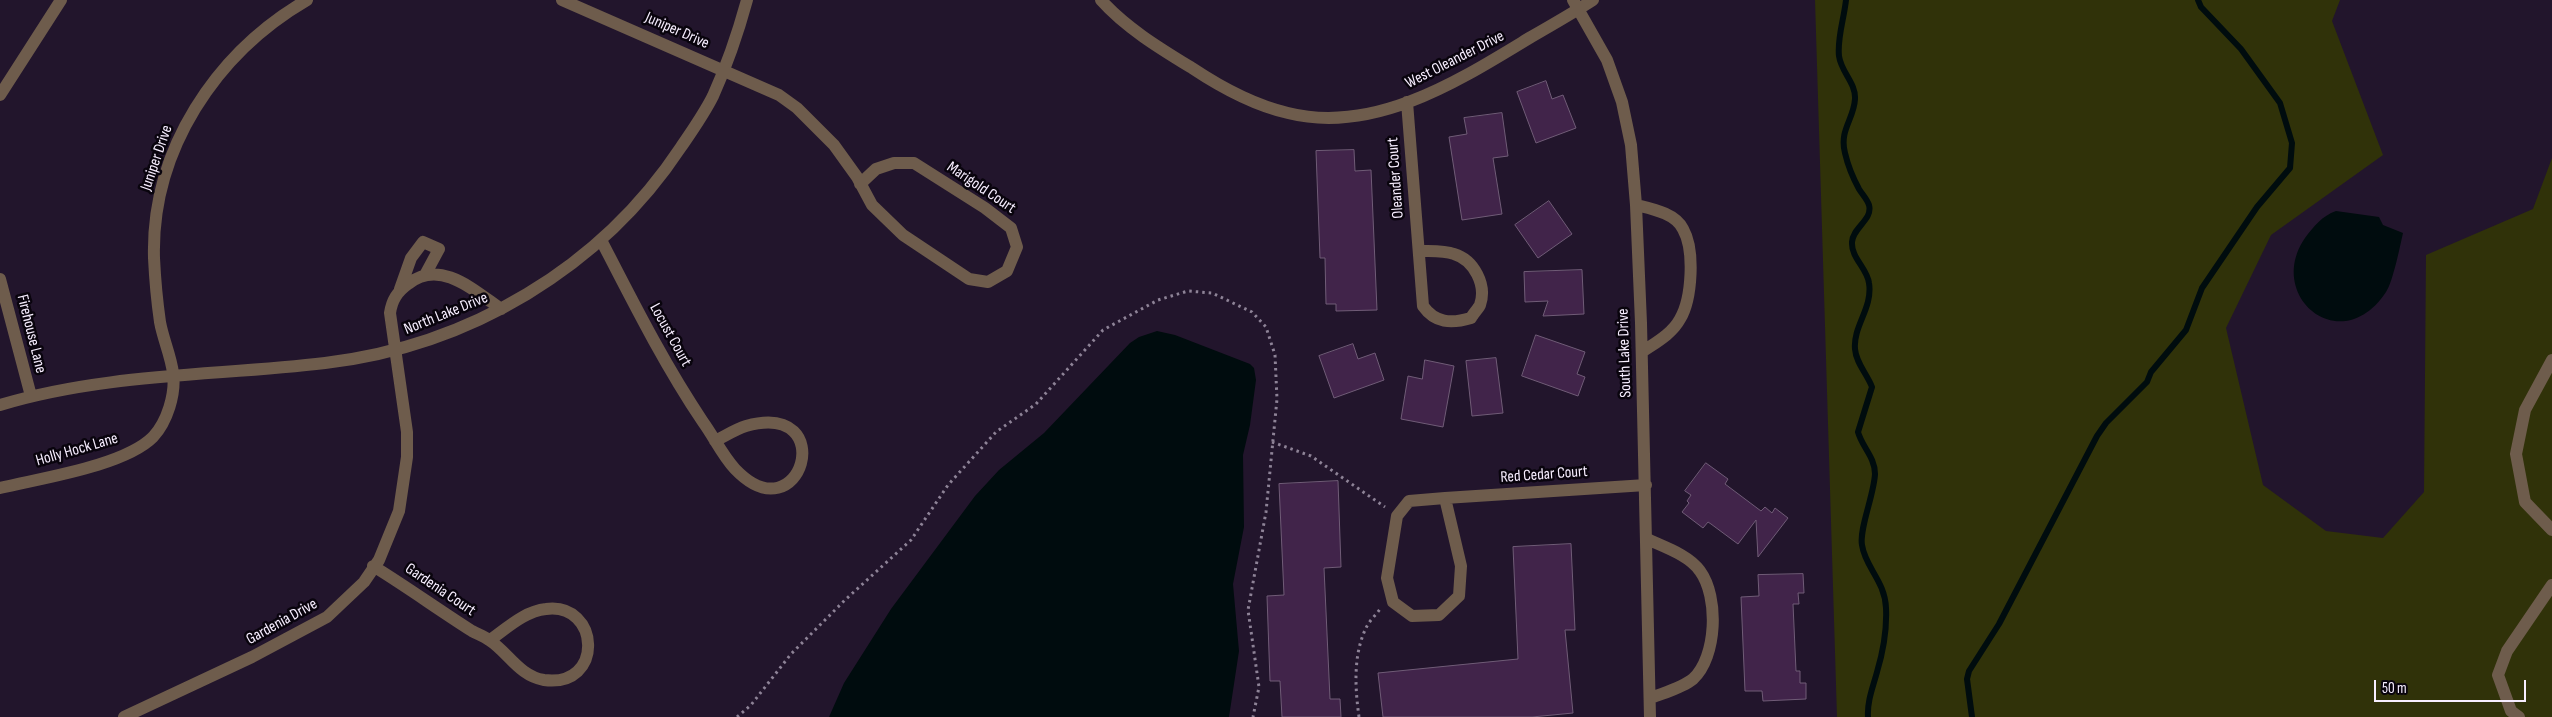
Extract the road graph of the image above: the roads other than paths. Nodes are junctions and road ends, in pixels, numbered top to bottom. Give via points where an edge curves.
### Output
1 (61, 0) edge
2 (307, 0) edge
3 (562, 0) edge
4 (747, 0) edge
5 (1101, 0) edge
6 (1593, 0) edge
7 (1575, 5) edge
8 (724, 70) junction
9 (0, 95) edge
10 (1407, 102) junction
11 (860, 184) junction
12 (1636, 205) junction
13 (602, 240) junction
14 (1419, 251) junction
15 (425, 274) junction
16 (0, 279) edge
17 (400, 289) junction
18 (501, 310) junction
19 (395, 350) junction
20 (1642, 352) junction
21 (2552, 360) edge
22 (173, 375) junction
23 (31, 396) junction
24 (0, 406) edge
25 (715, 441) junction
26 (1646, 485) junction
27 (0, 488) edge
28 (1445, 498) junction
29 (2552, 530) edge
30 (1648, 539) junction
31 (373, 566) junction
32 (2552, 585) edge
33 (490, 640) junction
34 (1651, 698) junction
35 (124, 717) edge
36 (1650, 717) edge
37 (2519, 717) edge

1 - 9 street
2 - 22 street, Juniper Drive via 263,30 227,64 203,96 174,150 158,205 154,258 160,322
3 - 8 street, Juniper Drive
4 - 8 street, North Lake Drive
5 - 10 street, West Oleander Drive via 1180,61 1262,106 1290,114 1344,117 1371,114
6 - 7 street, West Oleander Drive
7 - 10 street, West Oleander Drive via 1470,73
7 - 12 street, South Lake Drive via 1607,60 1622,102 1631,145
8 - 11 street, Marigold Court via 761,85 797,108 834,144
8 - 13 street, North Lake Drive via 712,97 669,166
10 - 14 street, Oleander Court
11 - 11 street, Marigold Court via 872,205 902,235 969,279 988,282 1006,271 1017,247 1011,228 914,163 894,163 876,168
12 - 20 street, South Lake Drive
12 - 20 street via 1673,218 1683,228 1690,264 1687,304 1679,321
13 - 18 street, North Lake Drive via 555,276
13 - 25 street, Locust Court via 665,362
14 - 14 street, Oleander Court via 1422,306 1439,320 1451,322 1471,318 1480,305 1480,292 1479,276 1470,263 1454,254
15 - 17 street
15 - 17 street, Gardenia Drive via 439,249 422,242 411,258
15 - 18 street via 456,278
16 - 23 street, Firehouse Lane
17 - 19 street, Gardenia Drive via 392,300 390,313
18 - 19 street, North Lake Drive via 448,334
19 - 22 street, North Lake Drive via 327,363
19 - 31 street, Gardenia Drive via 407,432 404,484 390,536
20 - 26 street, South Lake Drive
21 - 29 street via 2525,410 2516,454 2525,502
22 - 23 street, North Lake Drive via 94,383
22 - 27 street, Holly Hock Lane via 164,424 136,449 95,465
23 - 24 street, North Lake Drive
25 - 25 street, Locust Court via 747,481 765,489 786,485 800,470 804,454 799,436 782,425 763,423 745,427
26 - 28 street, Red Cedar Court
26 - 30 street, South Lake Drive
28 - 28 street, Red Cedar Court via 1461,566 1460,596 1438,615 1412,616 1393,602 1387,578 1397,516 1409,502
30 - 34 street, South Lake Drive
30 - 34 street via 1699,569 1708,586 1712,605 1711,646 1704,666 1692,680
31 - 33 street, Gardenia Court
31 - 35 street, Gardenia Drive via 364,582 327,617 252,657
32 - 37 street via 2507,651 2498,675 2511,711
33 - 33 street, Gardenia Court via 524,671 542,680 560,680 577,672 588,656 589,637 578,619 567,611 547,608 529,614
34 - 36 street, South Lake Drive

